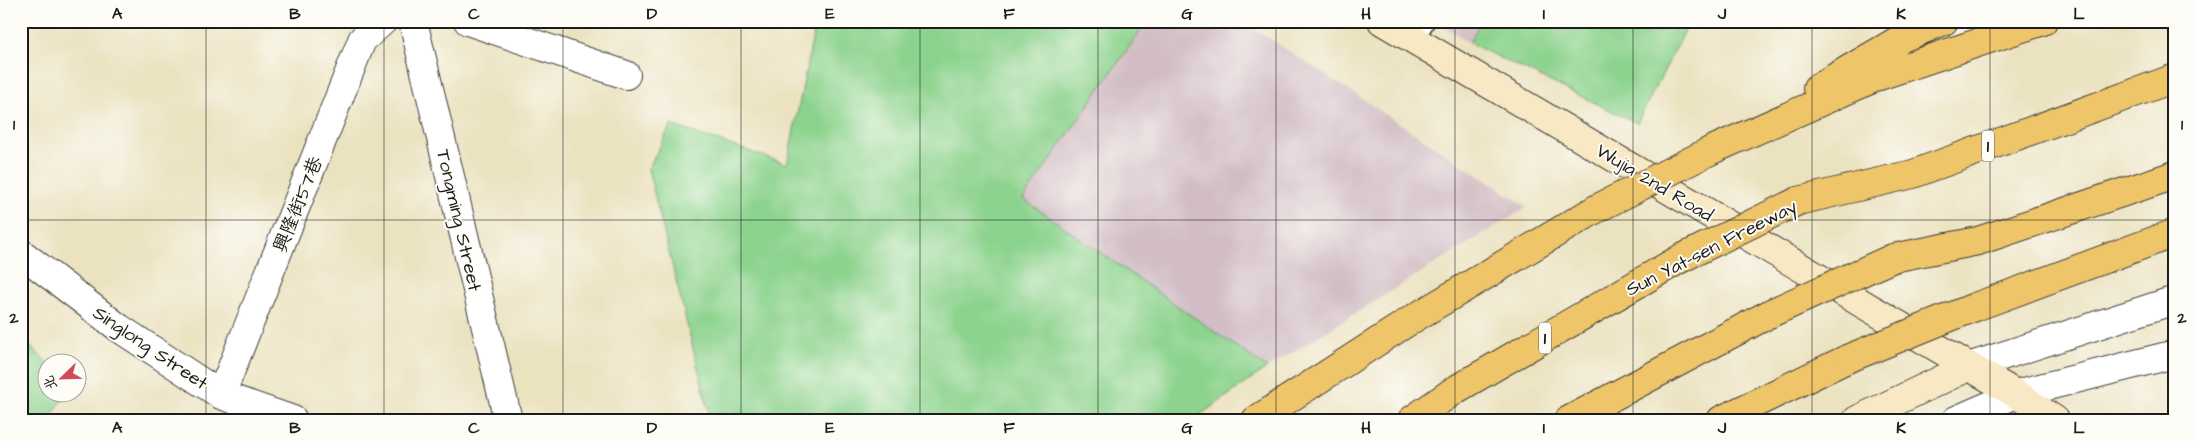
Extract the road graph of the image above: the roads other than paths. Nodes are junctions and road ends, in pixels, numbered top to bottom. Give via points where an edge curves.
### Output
1 (383, 21) edge
2 (413, 21) edge
3 (468, 21) edge
4 (1382, 21) edge
5 (1944, 21) edge
6 (2043, 21) edge
7 (1421, 31) edge
8 (626, 75) dead end
9 (2175, 78) edge
10 (1712, 150) junction
11 (2175, 175) edge
12 (2175, 233) edge
13 (21, 253) edge
14 (2175, 300) edge
15 (2175, 354) edge
16 (1968, 367) junction
17 (2016, 394) junction
18 (221, 395) junction
19 (293, 420) edge
20 (508, 420) edge
21 (1256, 420) edge
22 (1412, 420) edge
23 (1569, 420) edge
24 (1721, 420) edge
25 (1857, 420) edge
26 (1956, 420) edge
27 (2055, 420) edge

1 - 18 street, 興隆街57巷 via 362,40
2 - 20 street, Tongming Street
3 - 8 street
4 - 7 main road, Wujia 2nd Road
5 - 10 highway via 1902,38
6 - 10 highway via 1879,76
7 - 16 main road, Wujia 2nd Road
9 - 22 highway, Sun Yat-sen Freeway / 1, bridge via 1913,174 1798,201 1680,259 1455,390
10 - 21 highway, bridge via 1596,209 1411,320
11 - 23 highway, bridge via 1978,241 1893,258 1773,312
12 - 24 highway, bridge via 1846,359
13 - 18 street, Singlong Street via 119,328
14 - 16 street
15 - 17 street
16 - 17 main road, Wujia 2nd Road
16 - 25 main road
17 - 26 street
17 - 27 main road, Wujia 2nd Road
18 - 19 street, Singlong Street

